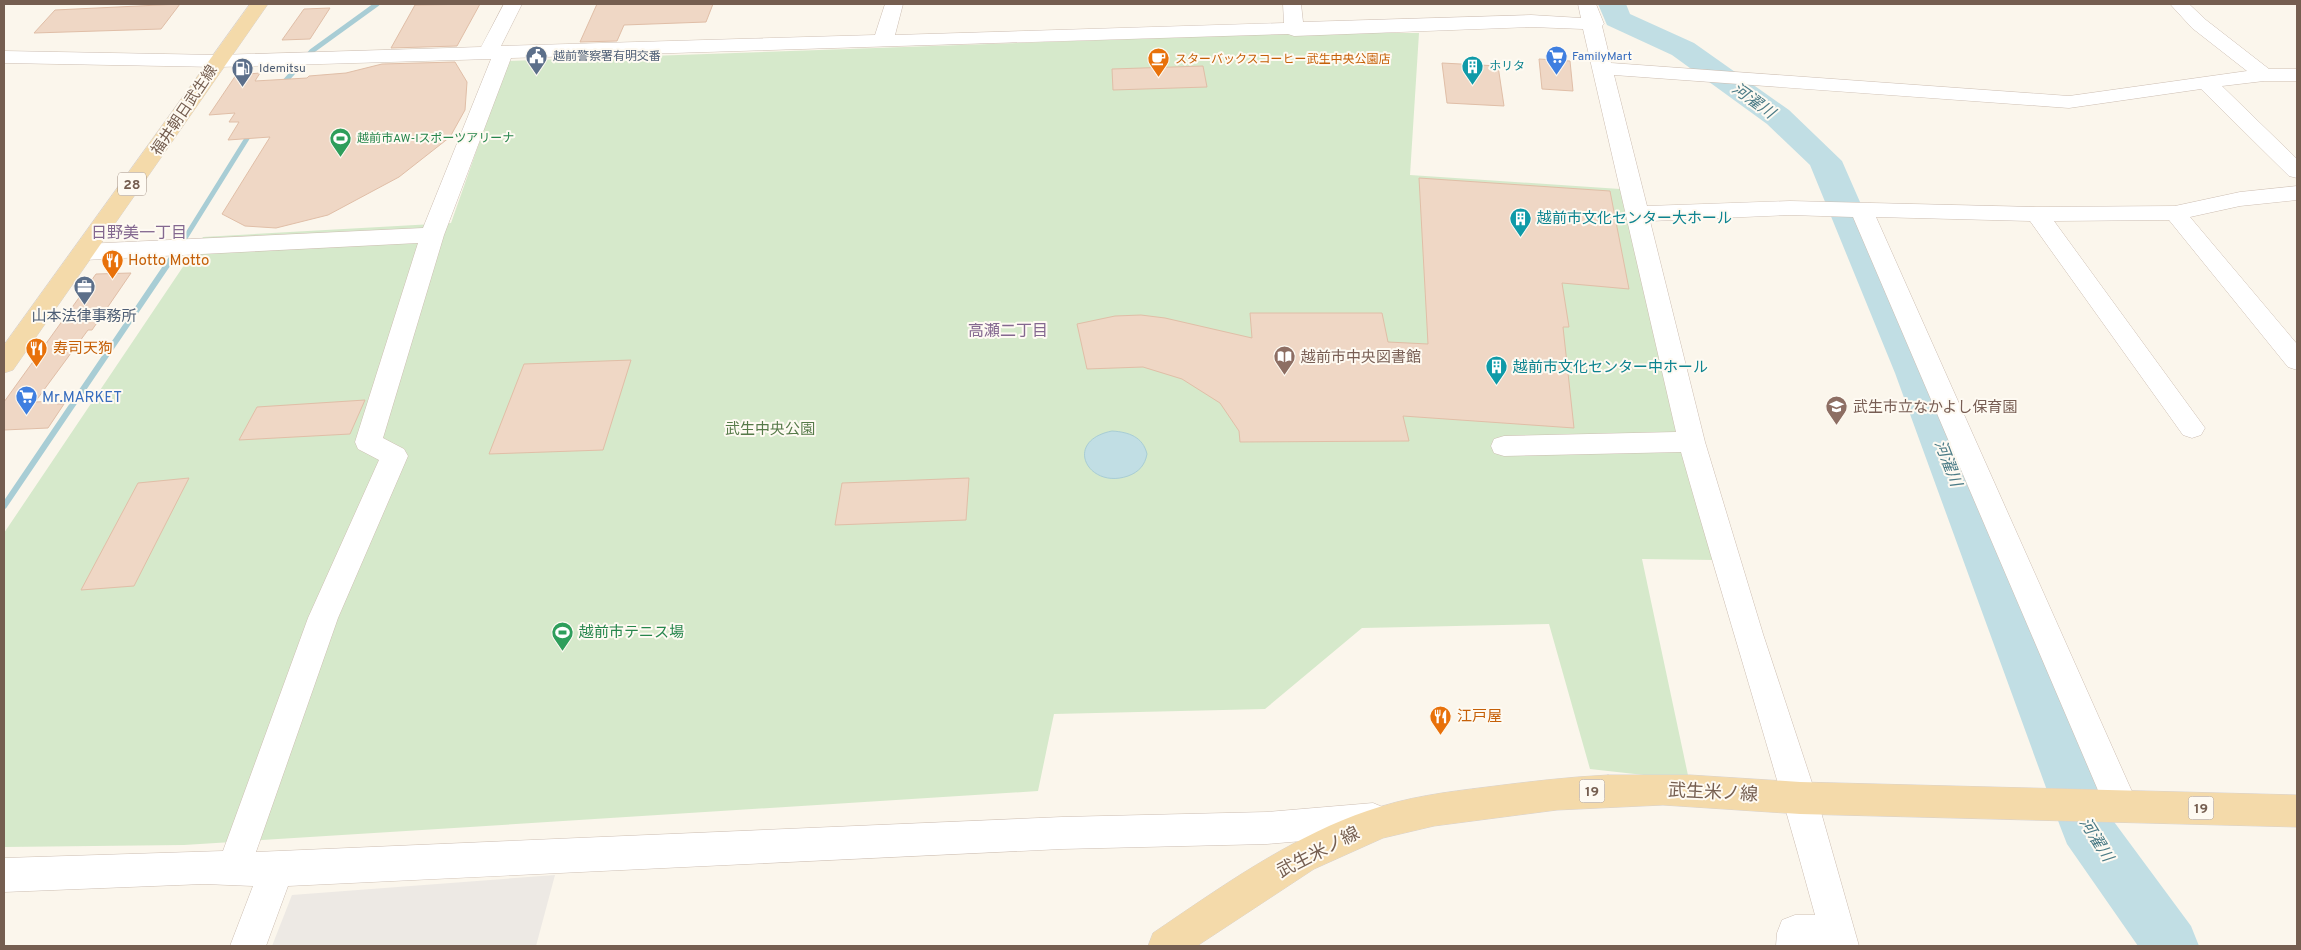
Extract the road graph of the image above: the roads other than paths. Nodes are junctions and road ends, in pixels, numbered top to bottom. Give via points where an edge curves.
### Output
1 (259, 4) edge
2 (513, 4) edge
3 (894, 4) edge
4 (1292, 4) edge
5 (1587, 4) edge
6 (2179, 4) edge
7 (1594, 24) junction
8 (1294, 30) junction
9 (883, 42) junction
10 (495, 52) junction
11 (4, 57) edge
12 (218, 61) junction
13 (1603, 68) junction
14 (2264, 75) junction
15 (2297, 75) edge
16 (2206, 82) junction
17 (2297, 171) edge
18 (2297, 193) edge
19 (1862, 209) junction
20 (2175, 213) junction
21 (1637, 214) junction
22 (2037, 214) junction
23 (432, 235) junction
24 (84, 252) junction
25 (2297, 361) edge
26 (4, 364) edge
27 (2192, 428) dead end
28 (1692, 442) junction
29 (1504, 446) dead end
30 (1800, 798) junction
31 (2113, 805) junction
32 (2297, 810) edge
33 (1397, 816) junction
34 (234, 867) junction
35 (276, 870) junction
36 (4, 875) edge
37 (1840, 940) edge
38 (248, 946) edge
39 (1166, 946) edge
40 (1794, 946) edge

1 - 12 main road, 福井朝日武生線 / 28
2 - 10 street
3 - 9 street
4 - 8 street
5 - 7 street
6 - 14 street via 2199,24
7 - 8 street via 1530,21
7 - 13 street
8 - 9 street
9 - 10 street
10 - 12 street
10 - 23 street
11 - 12 street
12 - 24 main road, 福井朝日武生線 / 28
13 - 16 street via 2069,102
13 - 21 street
14 - 15 street
14 - 16 street
16 - 17 street
18 - 20 street via 2240,199
19 - 21 street via 1790,208
19 - 22 street
19 - 31 street
20 - 22 street
20 - 25 street
21 - 28 street
22 - 27 street
23 - 24 street
23 - 34 street via 368,442 394,456 324,618
24 - 26 main road, 福井朝日武生線 / 28
28 - 29 street
28 - 30 street
30 - 31 main road, 武生米ノ線 / 19
30 - 33 main road, 武生米ノ線 / 19 via 1704,790 1581,792
30 - 37 street
31 - 32 main road, 武生米ノ線 / 19
33 - 35 street via 1267,828 1062,833
33 - 39 main road, 武生米ノ線 / 19 via 1310,853
34 - 35 street
34 - 36 street
35 - 38 street
37 - 40 street via 1795,933

